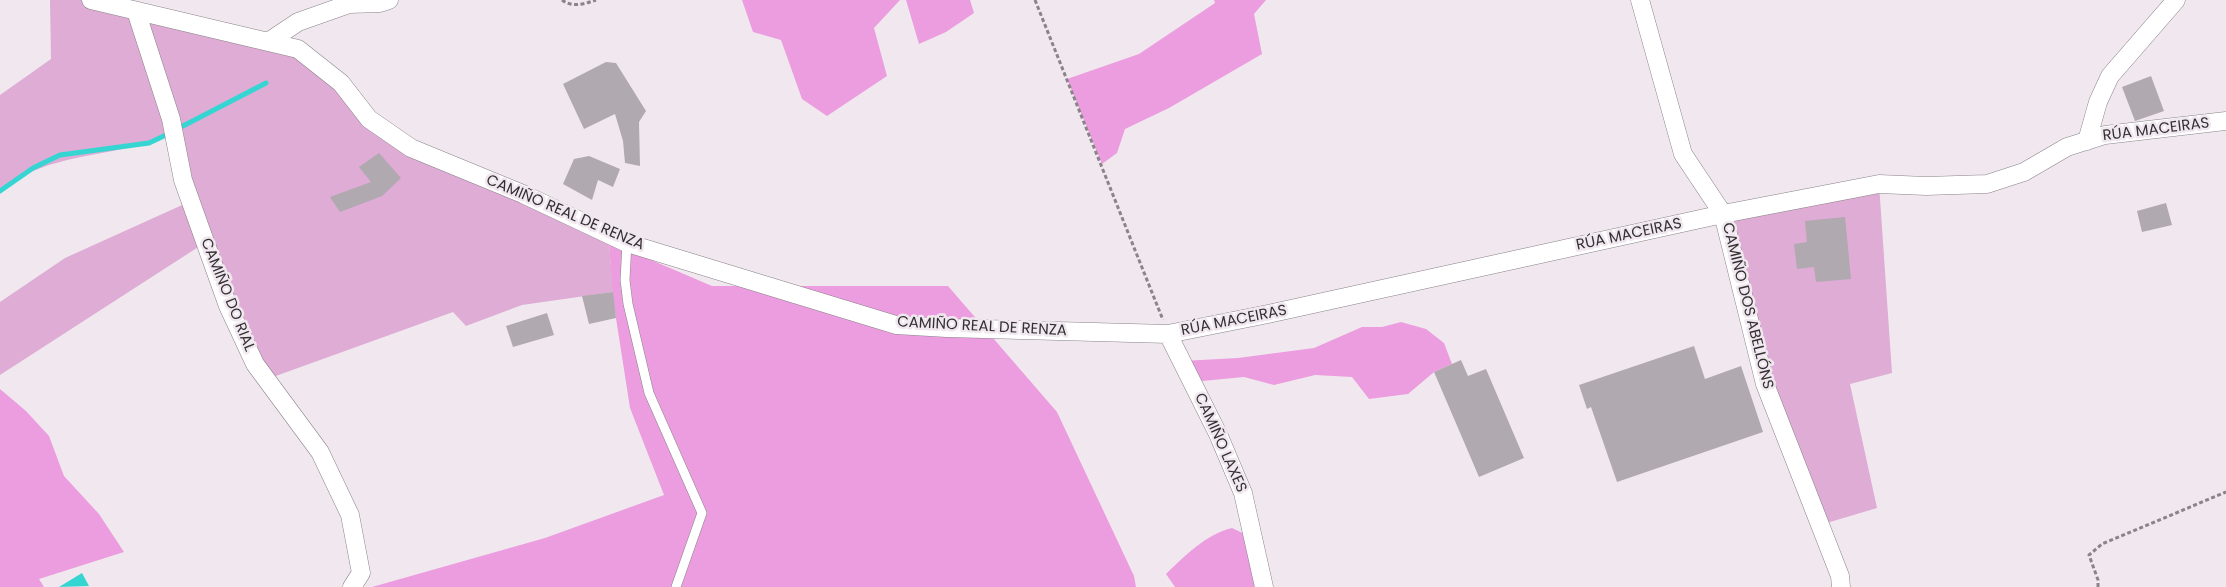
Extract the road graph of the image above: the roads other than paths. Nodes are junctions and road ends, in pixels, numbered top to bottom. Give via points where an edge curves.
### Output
1 (91, 0) edge
2 (389, 0) edge
3 (1640, 0) edge
4 (2176, 0) edge
5 (136, 10) junction
6 (268, 42) junction
7 (2226, 121) edge
8 (2087, 141) junction
9 (1723, 214) junction
10 (628, 243) junction
11 (1168, 334) junction
12 (352, 587) edge
13 (676, 587) edge
14 (1264, 587) edge
15 (1841, 587) edge

1 - 5 street, CAMIÑO REAL DE RENZA
2 - 6 street via 349,4 298,22
3 - 9 street, CAMIÑO DOS ABELLÓNS via 1683,154
4 - 8 street, RÚA MACEIRAS via 2110,76 2098,102
5 - 6 street, CAMIÑO REAL DE RENZA
5 - 12 street, CAMIÑO DO RIAL via 171,118 183,180 228,306 256,364 320,452 350,515 361,573
6 - 10 street, CAMIÑO REAL DE RENZA via 298,49 341,83 369,119 411,148 523,194
7 - 8 street, RÚA MACEIRAS via 2105,135
8 - 9 street, RÚA MACEIRAS via 2067,147 2024,172 1987,184 1879,184
9 - 11 street, RÚA MACEIRAS
9 - 15 street, CAMIÑO DOS ABELLÓNS via 1765,384 1840,576
10 - 11 street, CAMIÑO REAL DE RENZA via 896,325
10 - 13 lane via 625,280 628,304 649,393 702,513
11 - 14 street, CAMIÑO LAXES via 1218,434 1243,493

